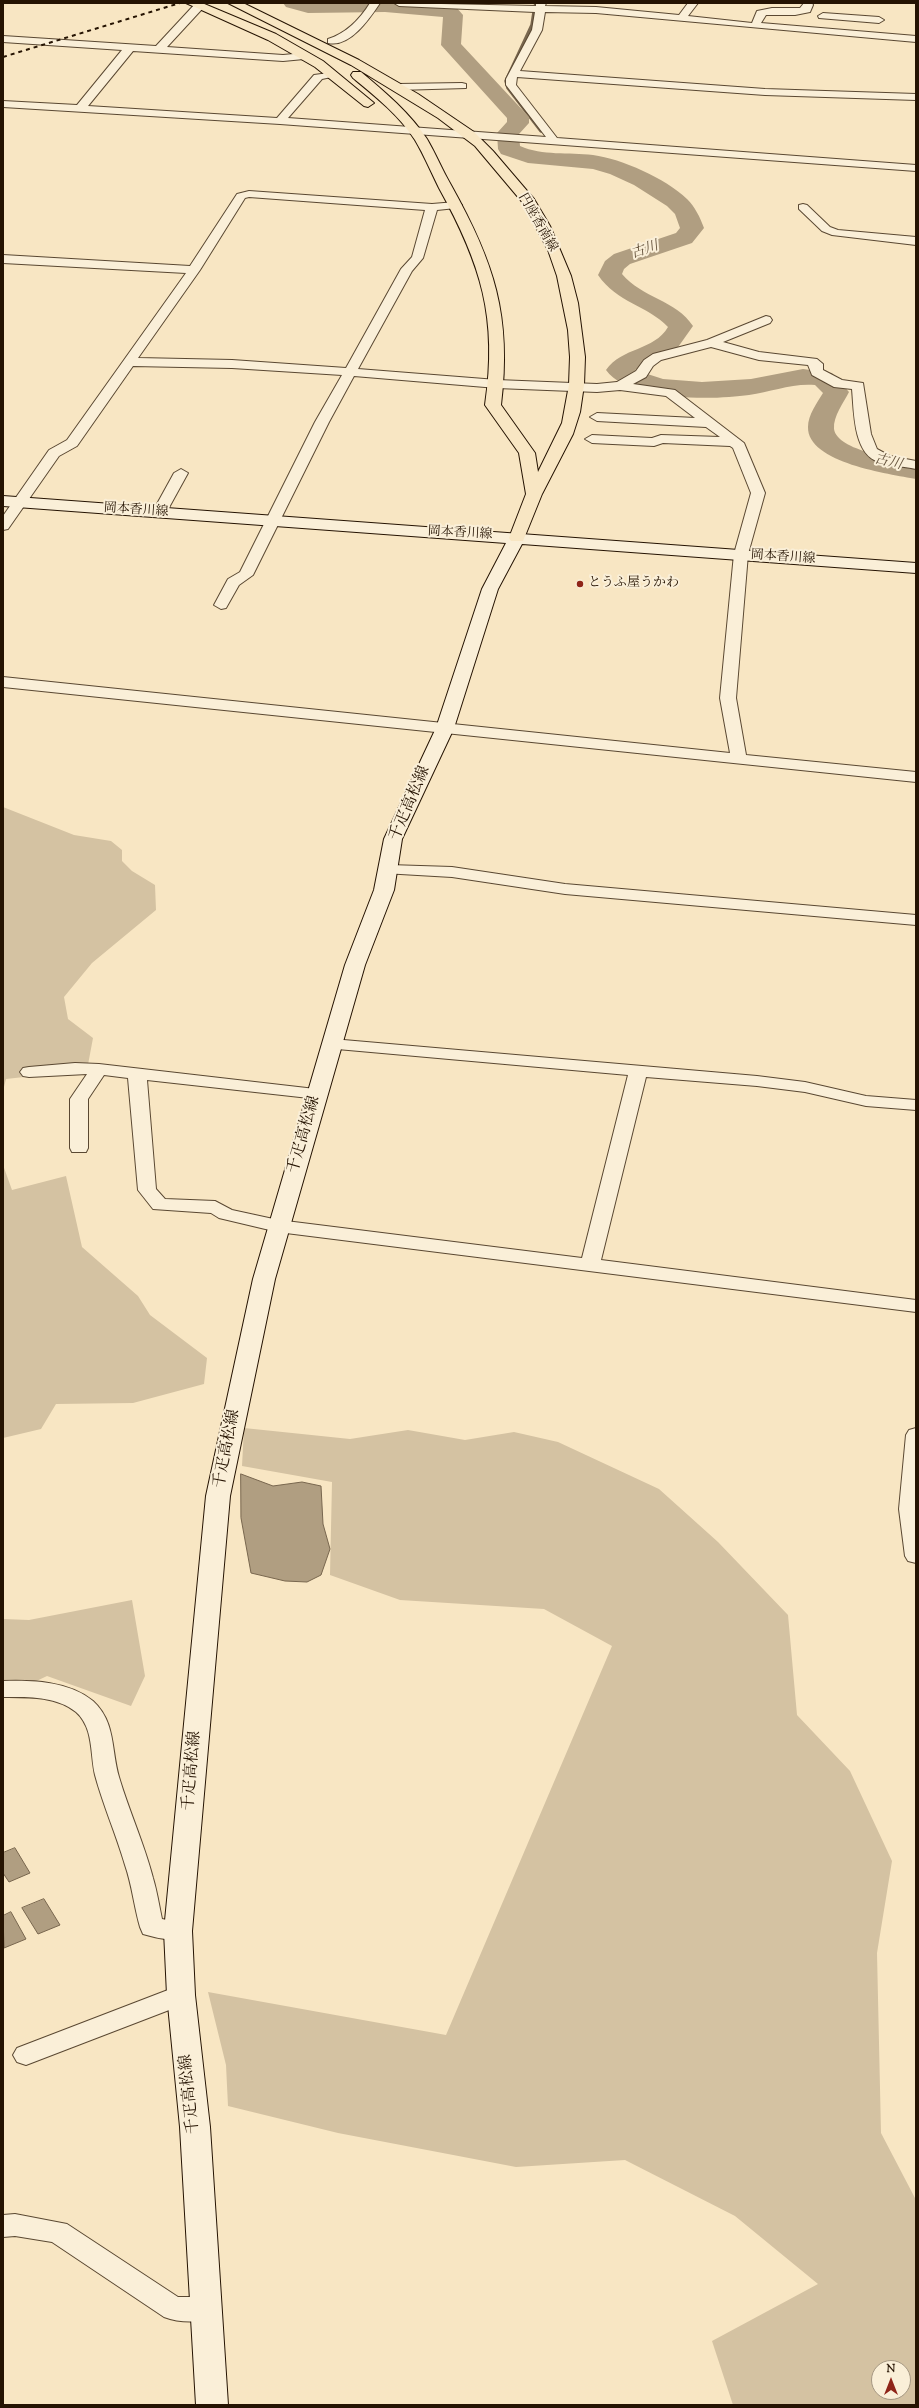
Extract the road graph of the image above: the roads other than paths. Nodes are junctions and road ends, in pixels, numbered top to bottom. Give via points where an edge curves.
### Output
1 (234, 3) edge
2 (260, 3) edge
3 (399, 3) edge
4 (693, 3) edge
5 (200, 4) edge
6 (374, 5) edge
7 (808, 5) dead end
8 (541, 6) edge
9 (884, 10) dead end
10 (823, 16) dead end
11 (681, 19) junction
12 (879, 20) junction
13 (269, 23) junction
14 (756, 26) junction
15 (877, 36) junction
16 (3, 39) edge
17 (916, 39) edge
18 (332, 41) junction
19 (129, 49) junction
20 (159, 49) junction
21 (304, 56) junction
22 (332, 74) junction
23 (514, 74) junction
24 (386, 80) junction
25 (462, 86) dead end
26 (398, 87) junction
27 (916, 97) edge
28 (3, 104) edge
29 (82, 108) junction
30 (280, 120) junction
31 (395, 130) junction
32 (412, 131) junction
33 (471, 135) junction
34 (554, 142) junction
35 (433, 166) junction
36 (916, 168) edge
37 (456, 205) junction
38 (432, 206) junction
39 (803, 207) dead end
40 (916, 241) edge
41 (3, 259) edge
42 (194, 270) junction
43 (766, 320) dead end
44 (711, 343) junction
45 (131, 362) junction
46 (351, 372) junction
47 (627, 382) junction
48 (497, 384) junction
49 (575, 387) junction
50 (597, 417) dead end
51 (709, 423) junction
52 (592, 439) dead end
53 (733, 442) junction
54 (916, 465) edge
55 (181, 473) dead end
56 (534, 495) junction
57 (3, 501) edge
58 (21, 502) junction
59 (159, 513) junction
60 (273, 521) junction
61 (3, 526) edge
62 (517, 538) junction
63 (741, 554) junction
64 (916, 568) edge
65 (221, 605) dead end
66 (3, 682) edge
67 (445, 728) junction
68 (739, 759) junction
69 (916, 777) edge
70 (389, 870) junction
71 (916, 920) edge
72 (332, 1044) junction
73 (99, 1069) junction
74 (638, 1071) junction
75 (29, 1072) dead end
76 (137, 1074) junction
77 (318, 1094) junction
78 (916, 1105) edge
79 (79, 1148) dead end
80 (278, 1226) junction
81 (590, 1265) junction
82 (916, 1306) edge
83 (916, 1435) edge
84 (916, 1556) edge
85 (3, 1689) edge
86 (178, 1931) junction
87 (180, 1995) junction
88 (26, 2055) dead end
89 (3, 2226) edge
90 (206, 2309) junction
91 (212, 2405) edge

1 - 13 main road, 円座香南線
2 - 18 main road
3 - 8 street via 497,13
4 - 11 street
5 - 13 main road
5 - 20 street
5 - 21 main road via 272,37
6 - 18 street via 343,39
7 - 14 street via 806,10 800,12 761,13
8 - 11 street
8 - 23 street via 536,30
9 - 12 street
10 - 12 street
11 - 14 street
12 - 15 street via 881,28
13 - 24 main road, 円座香南線
13 - 32 main road, 円座香南線 via 316,46 355,74 385,99
14 - 15 street
15 - 17 street
16 - 19 street
18 - 24 main road via 382,72
19 - 20 street
19 - 29 street
20 - 21 street via 283,58
21 - 22 main road
22 - 30 street via 318,77
22 - 31 main road via 382,115
23 - 27 street via 741,90
23 - 34 street via 511,80 512,88
24 - 26 main road, 円座香南線
25 - 26 street
26 - 33 main road, 円座香南線
28 - 29 street
29 - 30 street
30 - 31 street
31 - 32 street
31 - 35 main road
32 - 33 street
32 - 35 main road, 円座香南線 via 427,150
33 - 34 street
33 - 49 main road, 円座香南線 via 528,202 549,238 575,315
34 - 36 street
35 - 37 main road, 円座香南線
37 - 38 street
37 - 48 main road, 円座香南線 via 474,239 488,277 497,318
38 - 42 street via 249,194 241,196
38 - 46 street via 417,258 407,269
39 - 40 street via 826,229 836,233
41 - 42 street
42 - 45 street
43 - 44 street
44 - 47 street via 657,357 648,363 641,374
44 - 54 street via 758,356 789,361 812,361 817,364 816,372 826,378 839,384 858,386 863,430 871,452 877,457
45 - 46 street via 232,364
45 - 58 street via 72,443 54,453
46 - 48 street
46 - 60 street via 322,422
47 - 49 street
47 - 51 street via 670,393
48 - 49 street
48 - 56 main road, 円座香南線 via 493,405 526,453
49 - 56 main road, 円座香南線 via 572,413 560,447
50 - 51 street
51 - 53 street
52 - 53 street
53 - 63 street via 739,446 758,493
55 - 59 street
56 - 62 main road, 円座香南線
57 - 58 main road, 岡本香川線
58 - 59 main road, 岡本香川線
58 - 61 street
59 - 60 main road, 岡本香川線
60 - 62 main road, 岡本香川線
60 - 65 street via 246,574 233,582
62 - 63 main road, 岡本香川線
62 - 67 main road, 千疋高松線 via 490,589
63 - 64 main road, 岡本香川線
63 - 68 street via 728,698
66 - 67 street
67 - 68 street
67 - 70 main road, 千疋高松線 via 393,839
68 - 69 street
70 - 71 street via 452,872 564,889 764,909 794,909
70 - 72 main road, 千疋高松線 via 384,890 355,964
72 - 74 street
72 - 77 main road, 千疋高松線
73 - 75 street via 75,1068
73 - 76 street
73 - 79 street via 79,1099
74 - 78 street via 805,1087 866,1101
74 - 81 street
76 - 77 street
76 - 80 street via 147,1190 160,1205 215,1207 226,1214
77 - 80 main road, 千疋高松線
80 - 81 street
80 - 86 main road, 千疋高松線 via 218,1496
81 - 82 street
83 - 84 street via 910,1509
85 - 86 street via 61,1694 80,1703 94,1716 107,1775 142,1878 152,1926
86 - 87 main road, 千疋高松線
87 - 88 street
87 - 90 main road, 千疋高松線 via 195,2127
89 - 90 street via 16,2225 58,2232 174,2309
90 - 91 main road, 千疋高松線

